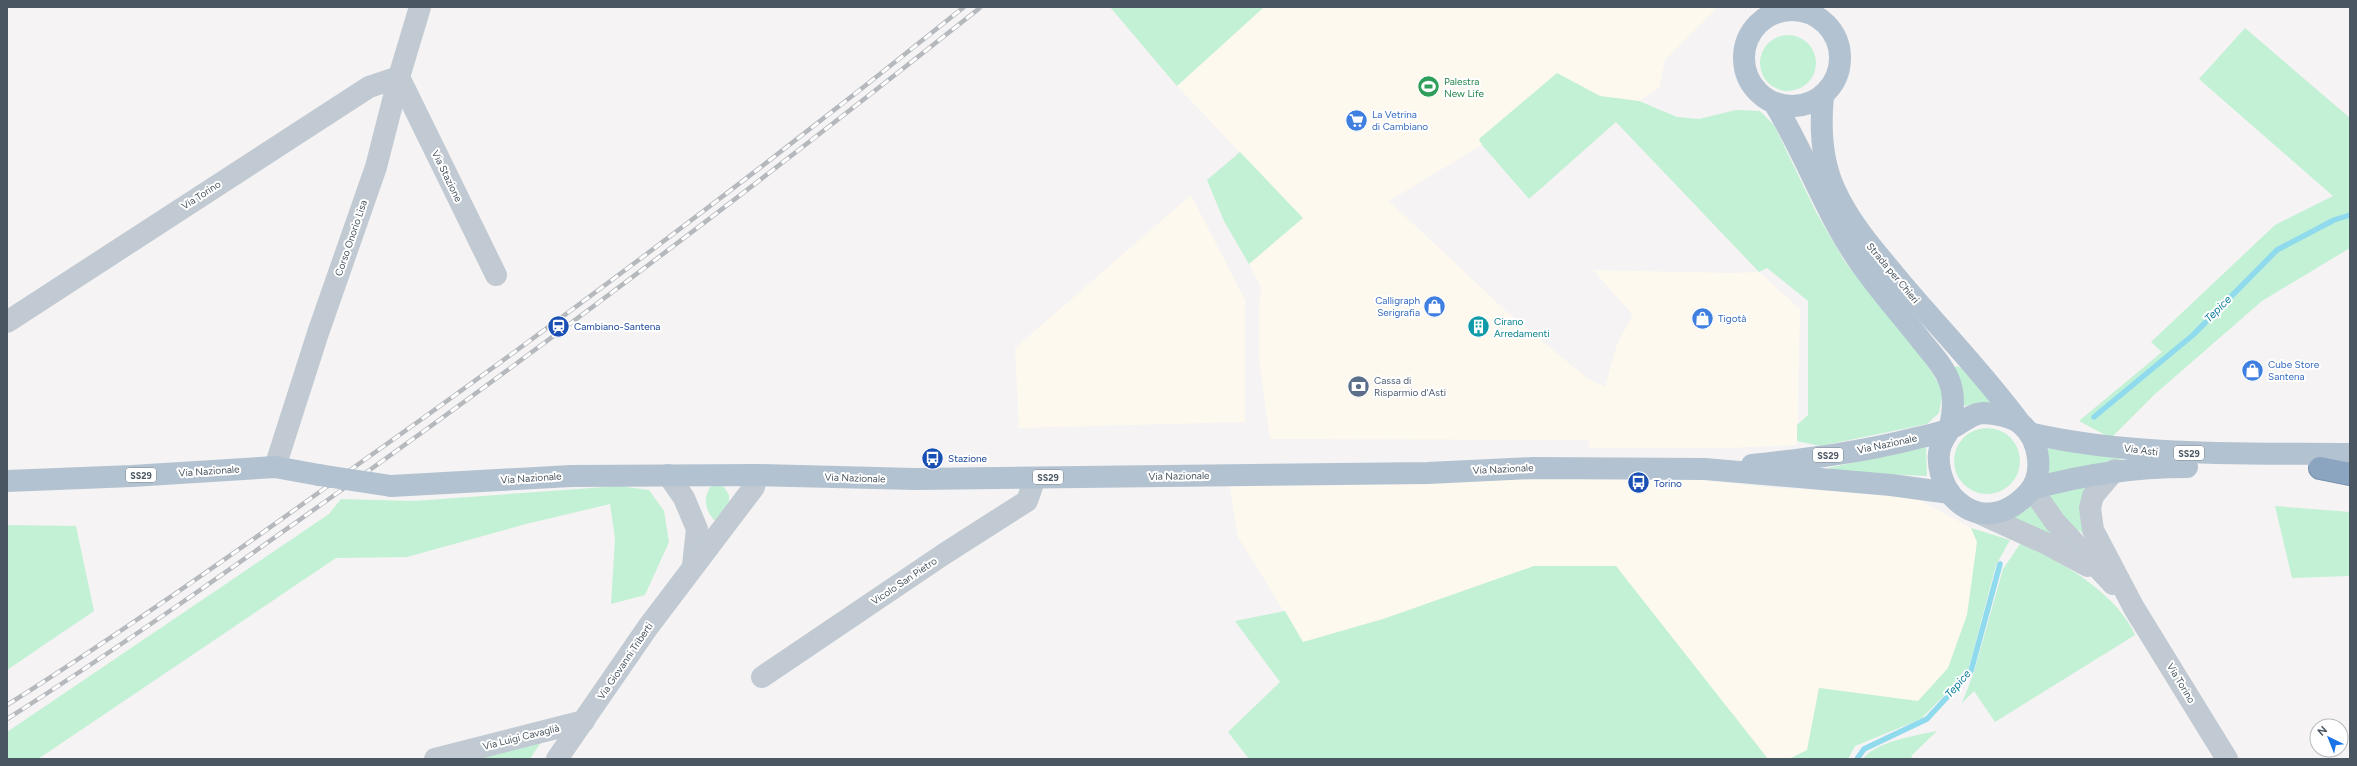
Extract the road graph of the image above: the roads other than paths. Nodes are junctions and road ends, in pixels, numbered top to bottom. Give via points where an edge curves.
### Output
1 (420, 7) edge
2 (1791, 8) edge
3 (1831, 17) edge
4 (399, 77) junction
5 (1823, 96) junction
6 (1774, 103) junction
7 (496, 275) dead end
8 (7, 322) edge
9 (2025, 428) junction
10 (1949, 430) junction
11 (2350, 454) edge
12 (274, 467) junction
13 (2320, 468) junction
14 (2350, 468) edge
15 (1706, 469) junction
16 (2115, 470) junction
17 (2350, 474) edge
18 (668, 475) junction
19 (757, 475) junction
20 (1035, 478) junction
21 (7, 481) edge
22 (2032, 489) junction
23 (1950, 493) junction
24 (1982, 514) junction
25 (693, 565) junction
26 (2104, 575) junction
27 (2134, 608) junction
28 (762, 677) dead end
29 (584, 721) junction
30 (435, 759) edge
31 (557, 759) edge
32 (2227, 759) edge

1 - 4 street, Corso Onorio Lisa
2 - 3 main road
2 - 6 main road via 1764,19 1748,41 1744,54 1749,79 1756,90
3 - 5 main road via 1841,56 1839,71 1833,85
4 - 7 street, Via Stazione
4 - 8 street, Via Torino via 369,87
4 - 12 street, Corso Onorio Lisa via 376,167
5 - 6 main road via 1799,106
5 - 9 main road, Strada per Chieri via 1820,122 1824,159 1834,188 1852,220 1913,297 1993,386
6 - 10 main road, Strada per Chieri via 1829,211 1857,258 1940,364 1951,385 1952,409
9 - 10 main road, Via Nazionale via 2002,416 1982,413 1966,418
9 - 11 main road, Via Asti / SS29 via 2060,440 2167,453
9 - 22 main road, Via Nazionale via 2038,452 2038,471
10 - 15 main road, Via Nazionale / SS29 via 1884,447
10 - 23 main road, Via Nazionale via 1940,449 1939,470
12 - 18 main road, Via Nazionale / SS29, bridge via 391,486 571,476
12 - 21 main road, Via Nazionale / SS29
13 - 14 main road, Via Asti / SS29
13 - 16 main road, Via Asti / SS29 via 2211,466
13 - 17 highway
15 - 20 main road, Via Nazionale / SS29 via 1534,468 1428,473
15 - 23 main road, Via Nazionale / SS29 via 1891,485
16 - 22 main road, Via Asti / SS29
16 - 27 street, Via Torino via 2093,496 2090,518 2098,541
18 - 19 main road, Via Nazionale / SS29
18 - 25 street, Via Giovanni Triberti via 684,498 697,529
19 - 20 main road, Via Nazionale / SS29 via 896,479
19 - 25 street, Via Giovanni Triberti via 754,487
20 - 28 street, Vicolo San Pietro via 1028,501 944,554
22 - 24 main road, Via Nazionale via 2021,502 2002,512
22 - 26 street, Via Torino via 2055,522
23 - 24 main road, Via Nazionale via 1964,507
24 - 26 street, Via Torino via 2047,544
25 - 29 street, Via Giovanni Triberti
26 - 27 street, Via Torino
27 - 32 street, Via Torino
29 - 30 street, Via Luigi Cavaglià
29 - 31 street, Via Giovanni Triberti

